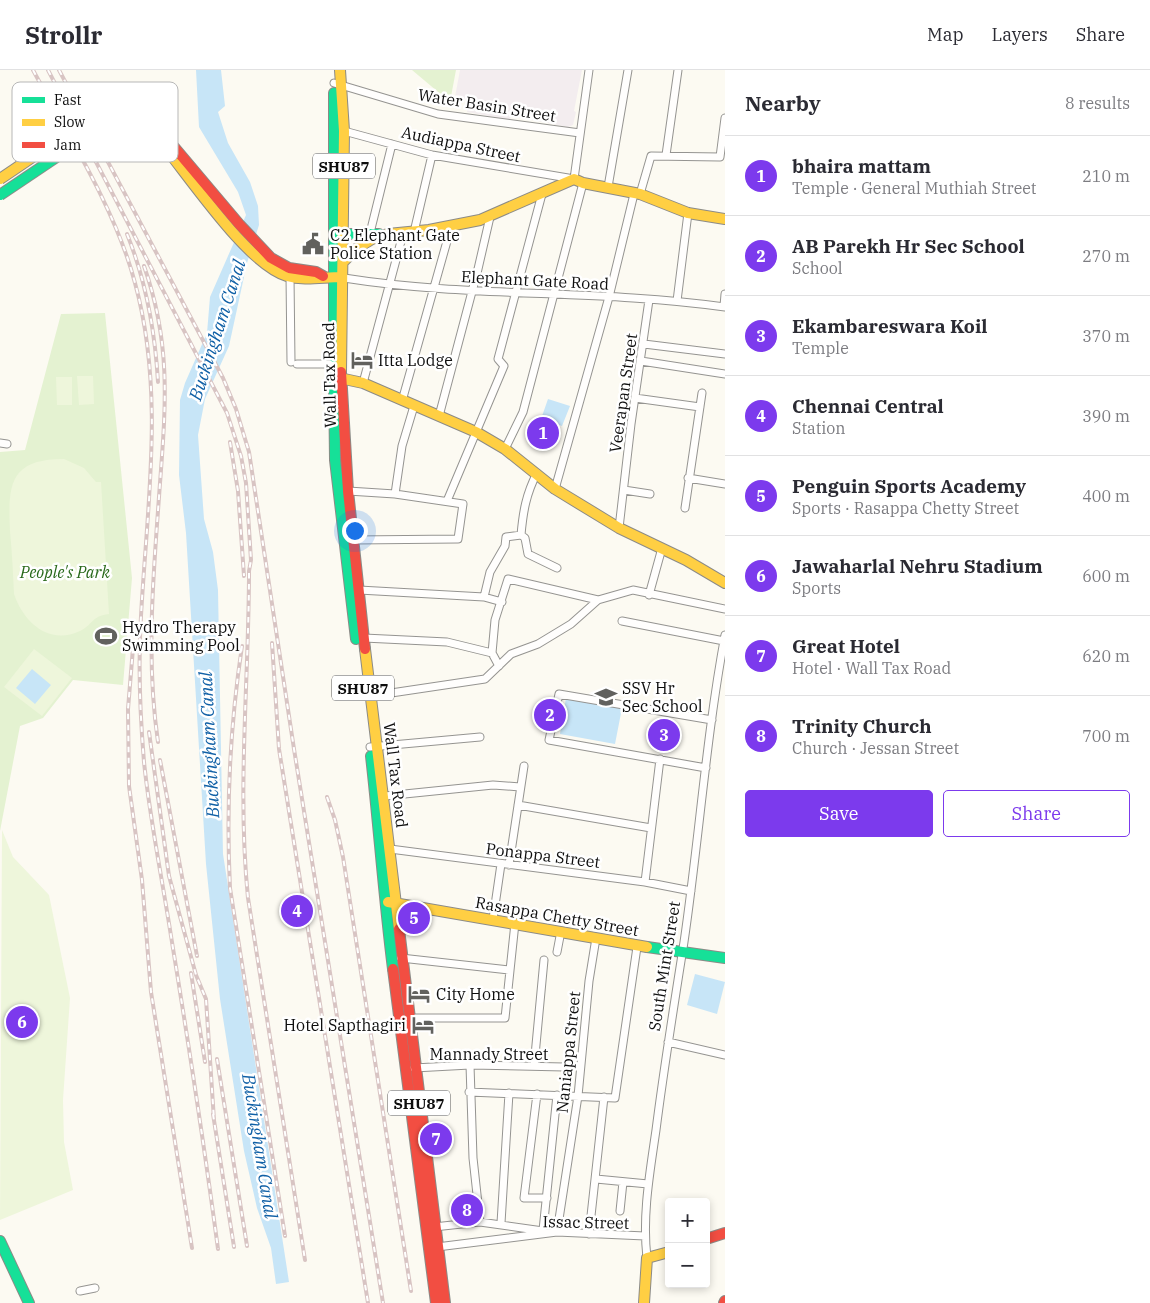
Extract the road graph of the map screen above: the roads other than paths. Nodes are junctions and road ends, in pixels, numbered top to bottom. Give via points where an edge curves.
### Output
1 (334, 70) edge
2 (340, 70) edge
3 (589, 70) edge
4 (628, 70) edge
5 (678, 70) edge
6 (337, 84) junction
7 (725, 118) edge
8 (344, 131) junction
9 (580, 133) junction
10 (392, 144) junction
11 (178, 154) edge
12 (432, 155) junction
13 (666, 155) junction
14 (178, 161) edge
15 (25, 162) edge
16 (48, 162) edge
17 (0, 179) edge
18 (578, 181) junction
19 (608, 187) junction
20 (0, 194) edge
21 (542, 194) junction
22 (637, 194) junction
23 (688, 213) junction
24 (490, 217) junction
25 (725, 219) edge
26 (235, 226) junction
27 (451, 227) junction
28 (414, 232) junction
29 (370, 233) junction
30 (343, 234) junction
31 (388, 234) junction
32 (403, 234) junction
33 (261, 254) junction
34 (344, 261) junction
35 (290, 276) junction
36 (334, 277) junction
37 (391, 285) junction
38 (435, 289) junction
39 (473, 290) junction
40 (516, 292) junction
41 (725, 294) edge
42 (554, 295) junction
43 (608, 297) junction
44 (649, 300) junction
45 (677, 301) junction
46 (724, 306) edge
47 (644, 344) junction
48 (725, 354) edge
49 (641, 361) junction
50 (334, 364) junction
51 (725, 374) edge
52 (337, 377) junction
53 (363, 383) junction
54 (702, 393) dead end
55 (635, 398) junction
56 (402, 401) junction
57 (414, 406) junction
58 (700, 406) junction
59 (439, 416) junction
60 (476, 432) junction
61 (505, 449) junction
62 (537, 473) junction
63 (688, 478) junction
64 (725, 484) edge
65 (555, 489) junction
66 (624, 490) junction
67 (348, 491) junction
68 (395, 494) junction
69 (650, 494) dead end
70 (447, 501) junction
71 (685, 508) dead end
72 (619, 528) junction
73 (521, 535) junction
74 (354, 540) junction
75 (662, 548) junction
76 (557, 568) dead end
77 (725, 583) edge
78 (359, 590) junction
79 (649, 595) junction
80 (484, 597) junction
81 (598, 600) junction
82 (502, 602) junction
83 (725, 609) edge
84 (622, 621) dead end
85 (364, 638) junction
86 (724, 638) edge
87 (492, 652) junction
88 (498, 666) junction
89 (722, 669) edge
90 (371, 696) junction
91 (712, 720) junction
92 (480, 737) dead end
93 (373, 747) junction
94 (660, 759) junction
95 (524, 766) dead end
96 (706, 768) junction
97 (520, 787) junction
98 (384, 796) junction
99 (518, 805) junction
100 (651, 828) junction
101 (390, 849) junction
102 (501, 864) junction
103 (510, 865) junction
104 (645, 882) junction
105 (692, 891) junction
106 (384, 901) junction
107 (396, 903) junction
108 (493, 920) junction
109 (515, 923) junction
110 (561, 931) junction
111 (596, 938) junction
112 (637, 947) junction
113 (557, 952) dead end
114 (682, 952) junction
115 (401, 958) junction
116 (725, 958) edge
117 (544, 960) dead end
118 (509, 970) junction
119 (408, 1018) junction
120 (668, 1042) junction
121 (725, 1055) edge
122 (470, 1065) junction
123 (534, 1066) junction
124 (564, 1067) dead end
125 (414, 1068) junction
126 (470, 1092) junction
127 (509, 1092) junction
128 (537, 1094) junction
129 (557, 1095) junction
130 (578, 1096) junction
131 (604, 1098) junction
132 (596, 1179) junction
133 (624, 1182) junction
134 (648, 1184) junction
135 (547, 1198) junction
136 (620, 1212) dead end
137 (480, 1222) junction
138 (501, 1223) junction
139 (434, 1227) junction
140 (545, 1232) junction
141 (558, 1232) junction
142 (725, 1233) edge
143 (589, 1234) junction
144 (644, 1236) junction
145 (710, 1238) edge
146 (0, 1241) edge
147 (437, 1247) junction
148 (665, 1253) edge
149 (647, 1258) junction
150 (95, 1288) dead end
151 (80, 1291) dead end
152 (30, 1303) edge
153 (436, 1303) edge
154 (445, 1303) edge
155 (644, 1303) edge

1 - 6 main road, Wall Tax Road / SHU87
2 - 6 main road, Wall Tax Road / SHU87
3 - 9 street
4 - 19 street
5 - 13 street
6 - 8 main road, Wall Tax Road / SHU87
6 - 9 street, Water Basin Street via 438,114
6 - 36 main road, Wall Tax Road / SHU87
7 - 13 street via 720,156
8 - 10 street, Audiappa Street
8 - 30 main road, Wall Tax Road / SHU87
9 - 18 street
10 - 12 street, Audiappa Street
10 - 29 street
11 - 26 main road, bridge
12 - 18 street, Audiappa Street
12 - 28 street
13 - 22 street via 649,158
14 - 26 main road, bridge
15 - 17 main road, bridge
16 - 20 main road, bridge
18 - 19 main road
18 - 21 main road
18 - 42 street
19 - 22 main road
21 - 24 main road
21 - 40 street
22 - 23 main road
22 - 43 street
23 - 25 main road
23 - 45 street
24 - 27 main road
24 - 39 street
26 - 33 main road
27 - 28 main road
27 - 38 street
28 - 32 main road
29 - 30 main road
29 - 31 main road
30 - 34 main road, Wall Tax Road / SHU87
31 - 32 main road
31 - 34 main road via 364,243
32 - 37 street
33 - 35 main road via 274,270
33 - 36 main road via 284,266
34 - 36 main road, Wall Tax Road / SHU87
35 - 36 main road
35 - 50 street via 294,363
36 - 37 street, Elephant Gate Road
36 - 50 main road, Wall Tax Road / SHU87
36 - 52 main road, Wall Tax Road / SHU87
37 - 38 street, Elephant Gate Road
37 - 53 street
38 - 39 street, Elephant Gate Road
38 - 56 street
39 - 40 street, Elephant Gate Road
39 - 59 street
40 - 42 street, Elephant Gate Road
40 - 60 street via 498,359 504,366
41 - 46 street
42 - 43 street, Elephant Gate Road
42 - 61 street via 523,412
43 - 44 street, Elephant Gate Road
43 - 65 street
44 - 45 street, Elephant Gate Road
44 - 47 street, Veerapan Street
45 - 46 street, Elephant Gate Road
47 - 48 street
47 - 49 street, Veerapan Street
49 - 51 street
49 - 55 street, Veerapan Street
50 - 52 main road, Wall Tax Road / SHU87
52 - 53 main road
52 - 67 main road, Wall Tax Road / SHU87
52 - 93 main road, Wall Tax Road / SHU87 via 335,460
53 - 56 main road
54 - 58 street
55 - 58 street
55 - 66 street, Veerapan Street
56 - 57 main road
57 - 59 main road
57 - 68 street via 402,446
58 - 63 street
59 - 60 main road
60 - 61 main road
60 - 70 street
61 - 62 main road
62 - 65 main road
62 - 73 street via 527,492
63 - 64 street
63 - 71 street
65 - 72 main road
66 - 69 street
66 - 72 street, Veerapan Street
67 - 68 street
67 - 74 main road, Wall Tax Road / SHU87
68 - 70 street
70 - 74 street via 463,503 459,538
72 - 75 main road
73 - 76 street via 525,538 528,554
73 - 80 street via 506,538 505,546 490,572
74 - 78 main road, Wall Tax Road / SHU87
75 - 77 main road
75 - 79 street
78 - 80 street
78 - 85 main road, Wall Tax Road / SHU87
79 - 81 street via 632,590
79 - 83 street
80 - 82 street
81 - 82 street via 508,579
81 - 88 street via 571,624 538,644 511,654
82 - 87 street via 495,620
84 - 86 street
85 - 87 street via 447,642
85 - 90 main road, Wall Tax Road / SHU87
86 - 89 street, South Mint Street
87 - 88 street
88 - 90 street via 485,679
89 - 91 street, South Mint Street
90 - 93 main road, Wall Tax Road / SHU87
91 - 94 street via 559,694 549,740
91 - 96 street, South Mint Street
92 - 93 street
93 - 98 main road, Wall Tax Road / SHU87
93 - 106 main road, Wall Tax Road / SHU87
94 - 96 street
94 - 100 street
95 - 97 street
96 - 105 street, South Mint Street
97 - 98 street via 493,785
97 - 99 street
98 - 101 main road, Wall Tax Road / SHU87
99 - 100 street
99 - 103 street
100 - 104 street
101 - 102 street, Ponappa Street
101 - 107 main road, Wall Tax Road / SHU87
102 - 103 street, Ponappa Street
102 - 108 street
103 - 104 street, Ponappa Street
104 - 105 street, Ponappa Street
105 - 114 street, South Mint Street
106 - 107 main road, Rasappa Chetty Street
106 - 153 main road, Wall Tax Road / SHU87
107 - 108 main road, Rasappa Chetty Street
107 - 115 main road, Wall Tax Road / SHU87
108 - 109 main road, Rasappa Chetty Street
109 - 110 main road, Rasappa Chetty Street
109 - 118 street
110 - 111 main road, Rasappa Chetty Street
110 - 113 street
111 - 112 main road, Rasappa Chetty Street
111 - 130 street, Naniappa Street
112 - 114 main road, Rasappa Chetty Street
112 - 131 street via 615,1098
114 - 116 main road, Rasappa Chetty Street
114 - 120 street, South Mint Street
115 - 118 street
115 - 119 main road, Wall Tax Road / SHU87
117 - 123 street
118 - 119 street via 505,1018
119 - 125 main road, Wall Tax Road / SHU87
120 - 121 street
120 - 134 street, South Mint Street
122 - 123 street, Mannady Street
122 - 125 street, Mannady Street
122 - 126 street
123 - 124 street, Mannady Street
125 - 139 main road, Wall Tax Road / SHU87
126 - 127 street
126 - 137 street
127 - 128 street
127 - 138 street
128 - 129 street
128 - 135 street via 524,1198
129 - 130 street
129 - 135 street
130 - 131 street
130 - 141 street, Naniappa Street
131 - 132 street
132 - 133 street
132 - 143 street
133 - 134 street
133 - 136 street
134 - 144 street, South Mint Street
135 - 140 street
137 - 138 street
137 - 139 street
138 - 140 street
139 - 147 main road, Wall Tax Road / SHU87
140 - 141 street, Issac Street
140 - 147 street, Issac Street
141 - 143 street, Issac Street
142 - 145 main road
143 - 144 street, Issac Street
144 - 149 street, South Mint Street
146 - 152 main road
147 - 154 main road, Wall Tax Road / SHU87
148 - 149 main road
149 - 155 main road, South Mint Street
150 - 151 street

